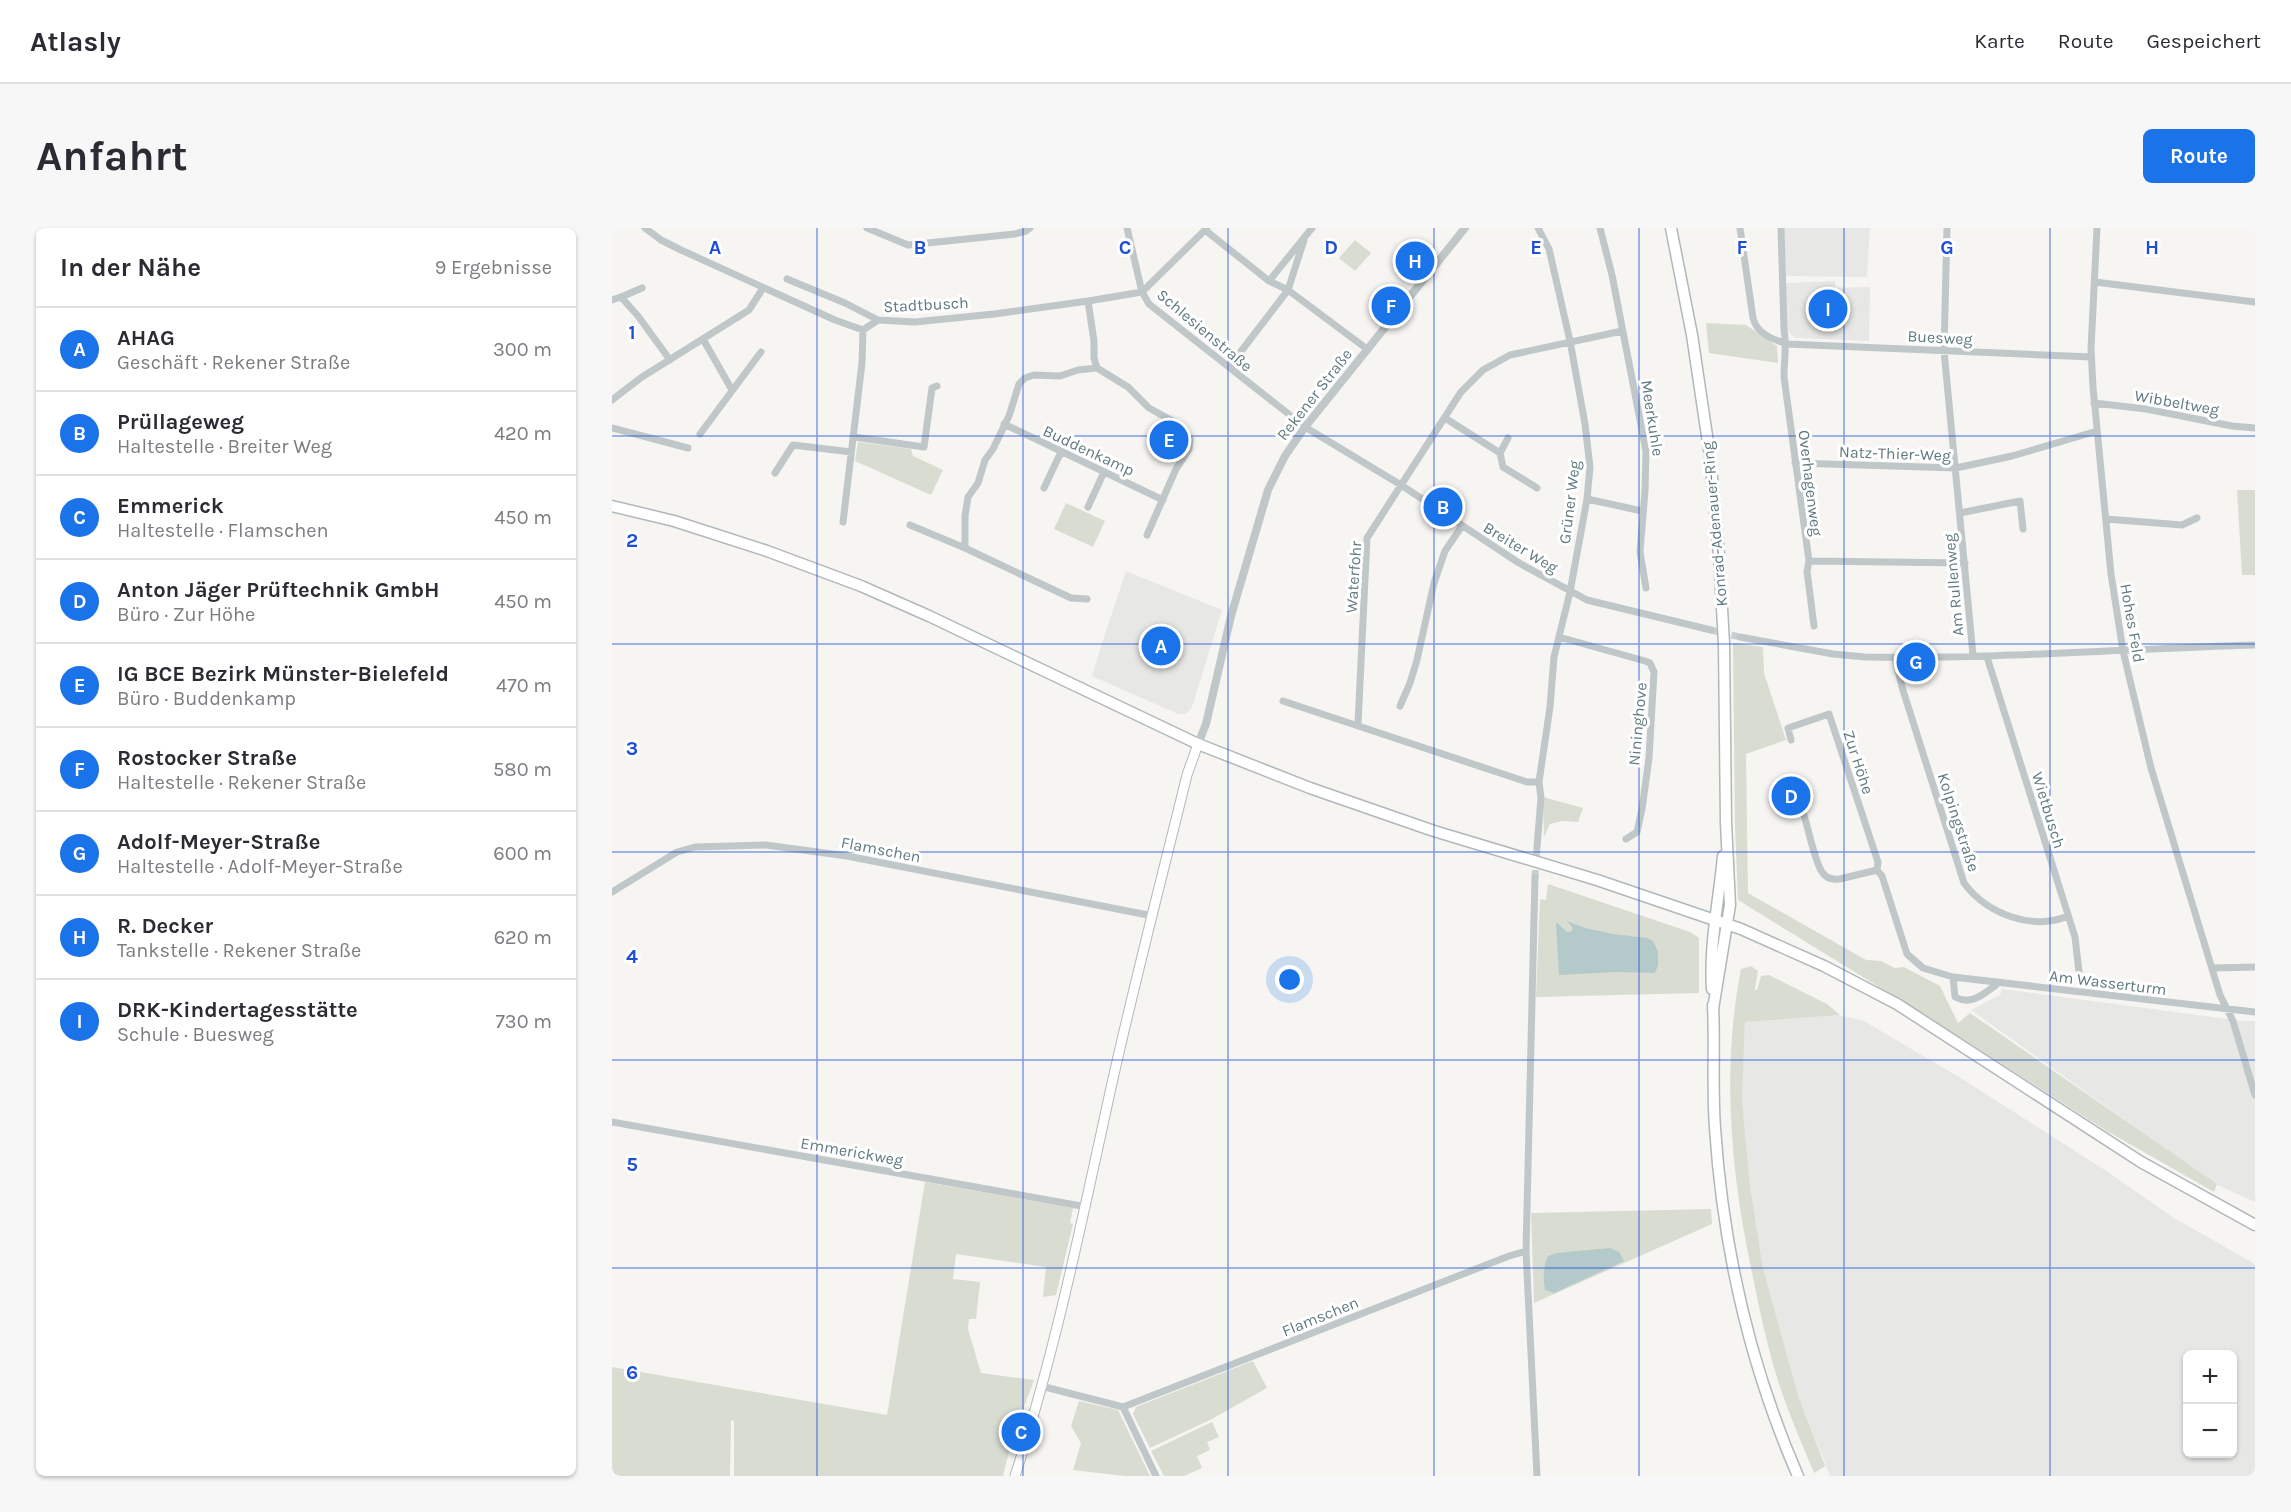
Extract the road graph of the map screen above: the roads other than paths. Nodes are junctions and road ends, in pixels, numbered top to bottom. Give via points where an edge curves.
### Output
1 (645, 228) edge
2 (867, 228) edge
3 (1030, 228) edge
4 (1127, 228) edge
5 (1312, 228) edge
6 (1465, 228) edge
7 (1538, 228) edge
8 (1600, 228) edge
9 (1671, 228) edge
10 (1740, 228) edge
11 (1780, 228) edge
12 (1947, 228) edge
13 (2097, 228) edge
14 (1206, 229) edge
15 (1304, 240) junction
16 (787, 279) dead end
17 (1269, 281) junction
18 (2094, 282) junction
19 (642, 288) dead end
20 (763, 288) junction
21 (1288, 290) junction
22 (1142, 292) junction
23 (621, 297) junction
24 (612, 300) edge
25 (1088, 302) junction
26 (2255, 302) edge
27 (878, 320) junction
28 (863, 330) junction
29 (1623, 331) junction
30 (703, 339) junction
31 (1570, 340) junction
32 (1787, 344) junction
33 (1367, 350) junction
34 (1944, 351) junction
35 (761, 352) dead end
36 (2091, 357) junction
37 (670, 360) junction
38 (1229, 367) junction
39 (1097, 368) junction
40 (937, 386) dead end
41 (732, 390) junction
42 (612, 400) edge
43 (2094, 404) junction
44 (1445, 417) junction
45 (1004, 424) junction
46 (1305, 427) junction
47 (612, 428) edge
48 (2255, 428) edge
49 (2097, 431) junction
50 (700, 434) dead end
51 (854, 437) junction
52 (1508, 438) dead end
53 (688, 448) dead end
54 (851, 452) junction
55 (1061, 452) junction
56 (1500, 453) junction
57 (1795, 463) junction
58 (1956, 468) junction
59 (1104, 472) junction
60 (775, 473) dead end
61 (1401, 485) junction
62 (1044, 488) dead end
63 (1537, 488) dead end
64 (1587, 499) junction
65 (1163, 500) junction
66 (612, 506) edge
67 (1088, 507) dead end
68 (1642, 511) junction
69 (1960, 513) junction
70 (2197, 518) dead end
71 (2106, 519) junction
72 (843, 522) dead end
73 (910, 525) dead end
74 (1462, 526) junction
75 (2023, 530) dead end
76 (1147, 535) dead end
77 (965, 548) junction
78 (1809, 561) junction
79 (1965, 563) junction
80 (1646, 588) dead end
81 (1570, 592) junction
82 (1087, 599) dead end
83 (1815, 626) dead end
84 (1710, 630) tunnel mouth
85 (1559, 637) junction
86 (1740, 637) tunnel mouth
87 (2255, 645) edge
88 (2123, 651) junction
89 (1973, 655) junction
90 (1987, 657) junction
91 (1894, 658) junction
92 (1283, 701) dead end
93 (1400, 706) dead end
94 (1358, 724) junction
95 (1791, 740) dead end
96 (1198, 744) junction
97 (1539, 782) junction
98 (1804, 814) dead end
99 (1726, 822) junction
100 (1626, 839) dead end
101 (1537, 847) tunnel mouth
102 (1876, 870) junction
103 (1534, 877) tunnel mouth
104 (612, 892) edge
105 (1153, 916) junction
106 (2068, 916) junction
107 (1714, 919) junction
108 (1727, 923) junction
109 (2255, 967) edge
110 (2212, 968) junction
111 (2079, 972) dead end
112 (1953, 977) junction
113 (1987, 980) joint
114 (1997, 982) junction
115 (1713, 1009) junction
116 (2227, 1010) junction
117 (2255, 1012) edge
118 (2255, 1095) edge
119 (612, 1122) edge
120 (1087, 1207) junction
121 (2255, 1225) edge
122 (1526, 1251) junction
123 (1041, 1386) junction
124 (1123, 1407) junction
125 (1015, 1476) edge
126 (1156, 1476) edge
127 (1537, 1476) edge
128 (1798, 1476) edge

1 - 20 street
2 - 3 street via 908,245 1015,234
4 - 22 street, Schlesienstraße
5 - 15 street
6 - 33 street, Rekener Straße
7 - 31 street, Grüner Weg via 1549,249
8 - 29 street, Meerkuhle
9 - 99 main road, Konrad-Adenauer-Ring via 1696,362 1714,503 1724,644
10 - 32 street via 1754,323 1763,334
11 - 32 street, Overhagenweg
12 - 34 street, Am Rullenweg
13 - 18 street, Hohes Feld
14 - 17 street
14 - 22 street
15 - 17 street
15 - 21 street
16 - 27 street
17 - 21 street
18 - 26 street
18 - 36 street, Hohes Feld
19 - 23 street
20 - 28 street
20 - 30 street via 749,310
21 - 33 street
21 - 38 street
22 - 25 street, Stadtbusch
22 - 38 street, Schlesienstraße via 1149,304
23 - 24 street
23 - 37 street
25 - 27 street, Stadtbusch via 915,322
25 - 39 street
27 - 28 street, Stadtbusch
28 - 51 street
29 - 31 street
29 - 68 street, Meerkuhle via 1646,452
30 - 37 street
30 - 41 street
31 - 44 street, Waterfohr via 1516,353 1494,363 1469,383
31 - 64 street, Grüner Weg via 1588,445
32 - 34 street, Buesweg
32 - 57 street, Overhagenweg via 1784,377
33 - 46 street, Rekener Straße
34 - 36 street, Buesweg
34 - 58 street, Am Rullenweg
35 - 41 street
36 - 43 street, Hohes Feld
37 - 42 street
38 - 46 street, Schlesienstraße
39 - 45 street via 1025,378
39 - 65 street via 1187,433 1189,449
40 - 51 street via 932,388 924,447
41 - 50 street
43 - 48 street, Wibbeltweg
43 - 49 street, Hohes Feld
44 - 56 street
44 - 61 street, Waterfohr
45 - 55 street, Buddenkamp
45 - 77 street via 968,497
46 - 61 street, Breiter Weg
46 - 96 street, Rekener Straße via 1268,490
47 - 53 street
49 - 58 street, Natz-Thier-Weg
49 - 71 street, Hohes Feld
51 - 54 street
52 - 56 street
54 - 60 street via 793,445
54 - 72 street
55 - 59 street, Buddenkamp
55 - 62 street
56 - 63 street via 1503,467
57 - 58 street, Natz-Thier-Weg
57 - 78 street, Overhagenweg
58 - 69 street, Am Rullenweg
59 - 65 street, Buddenkamp
59 - 67 street
61 - 74 street, Breiter Weg
61 - 94 street, Waterfohr via 1367,538
64 - 68 street
64 - 81 street, Grüner Weg
65 - 76 street
66 - 96 main road via 767,551 861,586
68 - 80 street, Meerkuhle via 1640,552
69 - 75 street, Am Rullenweg via 2020,501
69 - 79 street, Am Rullenweg
70 - 71 street via 2182,525
71 - 88 street, Hohes Feld
73 - 77 street
74 - 81 street, Breiter Weg
74 - 93 street via 1445,551
77 - 82 street via 1071,598
78 - 79 street
78 - 83 street, Overhagenweg
79 - 89 street, Am Rullenweg
81 - 84 street, Breiter Weg via 1587,600
81 - 85 street, Grüner Weg
85 - 97 street, Grüner Weg
85 - 100 street, Nininghove via 1645,661 1653,668 1649,758 1642,809 1637,832
86 - 91 street via 1833,654
87 - 88 street
88 - 90 street
88 - 110 street, Hohes Feld via 2151,768
89 - 90 street
89 - 91 street
90 - 106 street, Wietbusch
91 - 106 street, Kolpingstraße via 1964,883 1984,903 2022,920 2044,923
92 - 94 street
94 - 97 street via 1527,782
95 - 102 street, Zur Höhe via 1788,728 1829,714 1878,862
96 - 105 main road
96 - 107 main road via 1434,831
97 - 101 street, Grüner Weg
98 - 102 street via 1826,876 1834,880
99 - 107 main road
99 - 108 main road via 1730,905
102 - 112 street, Zur Höhe via 1882,876 1907,954 1923,968
103 - 122 street
104 - 105 street, Flamschen via 677,852 695,846 766,845 847,856
105 - 120 main road
106 - 111 street, Wietbusch
107 - 108 main road
107 - 115 main road via 1710,963
108 - 115 main road
108 - 121 main road via 1897,1004 2140,1162
109 - 110 street
110 - 116 street, Hohes Feld
112 - 113 street, Zur Höhe
112 - 114 street via 1955,997 1962,1001 1979,997
113 - 114 street, Am Wasserturm
114 - 116 street, Am Wasserturm
115 - 128 main road via 1715,1127 1728,1241 1750,1339
116 - 117 street, Am Wasserturm
116 - 118 street
119 - 120 street, Emmerickweg
120 - 123 main road
122 - 124 street, Flamschen
122 - 127 street
123 - 124 street
123 - 125 main road
124 - 126 street

